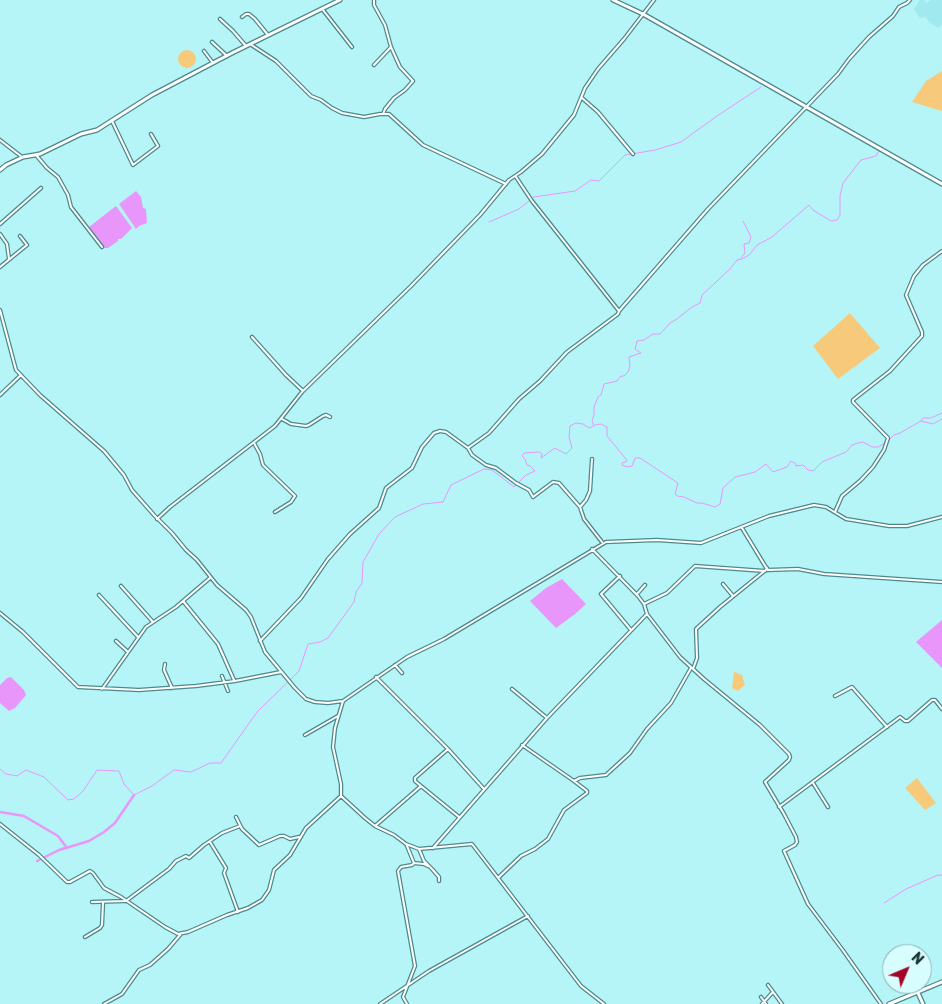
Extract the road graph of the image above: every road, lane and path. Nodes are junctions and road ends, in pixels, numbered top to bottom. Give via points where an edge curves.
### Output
1 (340, 0) edge
2 (374, 0) edge
3 (613, 0) edge
4 (654, 0) edge
5 (910, 0) edge
6 (323, 9) junction
7 (643, 14) junction
8 (242, 17) dead end
9 (220, 20) dead end
10 (268, 35) junction
11 (212, 42) dead end
12 (248, 45) junction
13 (352, 47) dead end
14 (391, 47) junction
15 (204, 51) dead end
16 (227, 56) junction
17 (213, 63) junction
18 (374, 65) dead end
19 (582, 98) junction
20 (806, 107) junction
21 (383, 114) junction
22 (112, 120) junction
23 (151, 134) dead end
24 (0, 140) edge
25 (633, 154) dead end
26 (36, 155) junction
27 (23, 157) junction
28 (0, 170) edge
29 (515, 176) junction
30 (506, 184) junction
31 (942, 184) edge
32 (40, 188) dead end
33 (0, 224) edge
34 (0, 234) edge
35 (20, 236) dead end
36 (102, 248) dead end
37 (942, 250) edge
38 (9, 260) junction
39 (0, 267) edge
40 (0, 310) edge
41 (619, 311) junction
42 (252, 337) dead end
43 (21, 376) junction
44 (303, 391) junction
45 (0, 395) edge
46 (330, 417) dead end
47 (282, 419) junction
48 (254, 443) junction
49 (468, 448) junction
50 (592, 459) dead end
51 (580, 507) junction
52 (275, 512) dead end
53 (835, 512) junction
54 (942, 517) edge
55 (157, 519) junction
56 (742, 527) junction
57 (602, 543) junction
58 (592, 549) junction
59 (766, 569) junction
60 (620, 576) junction
61 (210, 578) junction
62 (942, 582) edge
63 (724, 584) dead end
64 (645, 585) dead end
65 (121, 586) dead end
66 (637, 594) junction
67 (100, 595) dead end
68 (733, 596) junction
69 (183, 601) junction
70 (644, 604) junction
71 (0, 613) edge
72 (647, 614) junction
73 (153, 622) junction
74 (631, 630) junction
75 (138, 637) junction
76 (116, 641) dead end
77 (260, 641) junction
78 (128, 652) junction
79 (164, 664) dead end
80 (395, 665) junction
81 (692, 669) junction
82 (281, 672) junction
83 (402, 673) dead end
84 (222, 676) dead end
85 (376, 677) junction
86 (235, 681) junction
87 (224, 683) junction
88 (172, 688) junction
89 (102, 689) junction
90 (512, 689) dead end
91 (228, 691) dead end
92 (835, 696) dead end
93 (343, 701) junction
94 (942, 709) edge
95 (338, 715) junction
96 (547, 718) junction
97 (887, 727) junction
98 (305, 735) dead end
99 (522, 745) junction
100 (448, 748) junction
101 (574, 781) junction
102 (813, 783) junction
103 (421, 786) junction
104 (484, 789) junction
105 (341, 796) junction
106 (779, 807) junction
107 (828, 807) dead end
108 (236, 817) dead end
109 (459, 817) junction
110 (0, 824) edge
111 (240, 826) junction
112 (375, 826) junction
113 (300, 836) junction
114 (210, 842) junction
115 (406, 844) junction
116 (433, 848) junction
117 (420, 849) junction
118 (414, 863) junction
119 (432, 868) junction
120 (499, 878) junction
121 (439, 881) dead end
122 (126, 901) junction
123 (92, 902) dead end
124 (104, 902) junction
125 (238, 912) junction
126 (528, 916) junction
127 (180, 934) junction
128 (85, 937) dead end
129 (407, 986) junction
130 (768, 986) dead end
131 (773, 992) junction
132 (912, 994) edge
133 (761, 997) dead end
134 (764, 1003) edge
135 (104, 1004) edge
136 (380, 1004) edge
137 (407, 1004) edge
138 (604, 1004) edge
139 (782, 1004) edge
140 (881, 1004) edge
141 (890, 1004) edge

1 - 6 street
2 - 14 street via 374,6 388,30
3 - 7 street
4 - 7 street
5 - 20 street via 869,37
6 - 10 street
6 - 13 street
7 - 19 street via 598,69
7 - 20 street
8 - 10 street via 249,14
9 - 12 street
10 - 12 street
11 - 16 street
12 - 16 street
12 - 21 street via 276,61 311,96 332,108 364,116
14 - 18 street
14 - 21 street via 400,67 413,81 394,98
15 - 17 street
16 - 17 street
17 - 22 street
19 - 25 street
19 - 29 street via 557,138
20 - 31 street
20 - 41 street via 708,209
21 - 30 street via 389,114 423,145
22 - 23 street via 133,165 158,146
22 - 26 street via 97,130
24 - 27 street
26 - 27 street
26 - 36 street via 58,177 71,207
27 - 28 street
29 - 30 street
29 - 41 street
30 - 44 street via 411,286
32 - 33 street
34 - 38 street via 7,244
35 - 38 street via 27,245
37 - 53 street via 914,276 906,295 922,336 890,371 852,400 888,438 872,467 842,496
38 - 39 street
40 - 43 street via 14,364
41 - 49 street via 567,352 489,433
42 - 44 street
43 - 45 street
43 - 55 street via 104,451
44 - 47 street
46 - 47 street via 323,416 306,426
47 - 48 street
48 - 52 street via 263,465 295,496
48 - 55 street
49 - 51 street via 472,455 528,490 533,497 555,482
49 - 77 street via 446,432 434,433 412,468 386,488 379,508 350,534 301,598
50 - 51 street via 590,491
51 - 57 street via 584,519
53 - 54 street via 846,519 889,526 907,526
53 - 56 street via 814,505 769,516
55 - 61 street
56 - 57 street via 701,543 619,540
56 - 59 street
57 - 58 street
58 - 60 street
58 - 80 street
59 - 62 street
59 - 68 street
59 - 70 street via 695,566 667,593
60 - 66 street
60 - 74 street via 601,594
61 - 69 street
61 - 77 street via 246,610
63 - 68 street
64 - 66 street
65 - 73 street
66 - 70 street
67 - 75 street
68 - 81 street via 696,629 697,658
69 - 73 street
69 - 86 street via 218,644
70 - 72 street
71 - 89 street via 78,688
72 - 74 street
72 - 81 street
73 - 75 street
74 - 96 street
75 - 78 street
76 - 78 street
77 - 82 street
78 - 89 street
79 - 88 street
80 - 83 street
80 - 85 street
81 - 101 street via 671,703 622,761 606,775
81 - 106 street via 789,754 789,760 765,782
82 - 86 street
82 - 93 street via 306,699 328,703
84 - 87 street
85 - 93 street
85 - 100 street
86 - 87 street
87 - 88 street
87 - 91 street
88 - 89 street
90 - 96 street
92 - 97 street via 852,687
93 - 95 street
94 - 97 street via 932,700 908,721 900,717
95 - 98 street
95 - 105 street via 333,747
96 - 99 street
97 - 102 street
99 - 101 street
99 - 104 street
100 - 103 street via 415,778
100 - 104 street
101 - 120 street via 587,793 564,810 548,839 521,856
102 - 106 street
102 - 107 street
103 - 109 street
103 - 112 street
104 - 109 street
105 - 112 street
105 - 113 street
106 - 140 street via 796,837 795,845 784,851 803,896
108 - 111 street
109 - 116 street
110 - 122 street via 67,882 90,871 104,888
111 - 113 street via 259,845 280,836 290,839
111 - 114 street
112 - 115 street
113 - 125 street via 290,855 274,870 266,896 254,906
114 - 122 street via 189,858 186,856 176,861
114 - 125 street via 226,868 224,873
115 - 117 street
115 - 118 street
116 - 117 street
116 - 120 street via 472,844
117 - 119 street via 424,861
118 - 119 street
118 - 129 street via 398,871 416,966
119 - 121 street via 440,877
120 - 126 street
122 - 124 street
122 - 127 street
123 - 124 street
124 - 128 street via 102,925
125 - 127 street
126 - 129 street
126 - 138 street via 581,986
127 - 135 street via 150,965 139,970 122,994
129 - 136 street
129 - 137 street via 403,997
130 - 131 street
131 - 134 street
131 - 139 street
132 - 141 street
133 - 134 street

